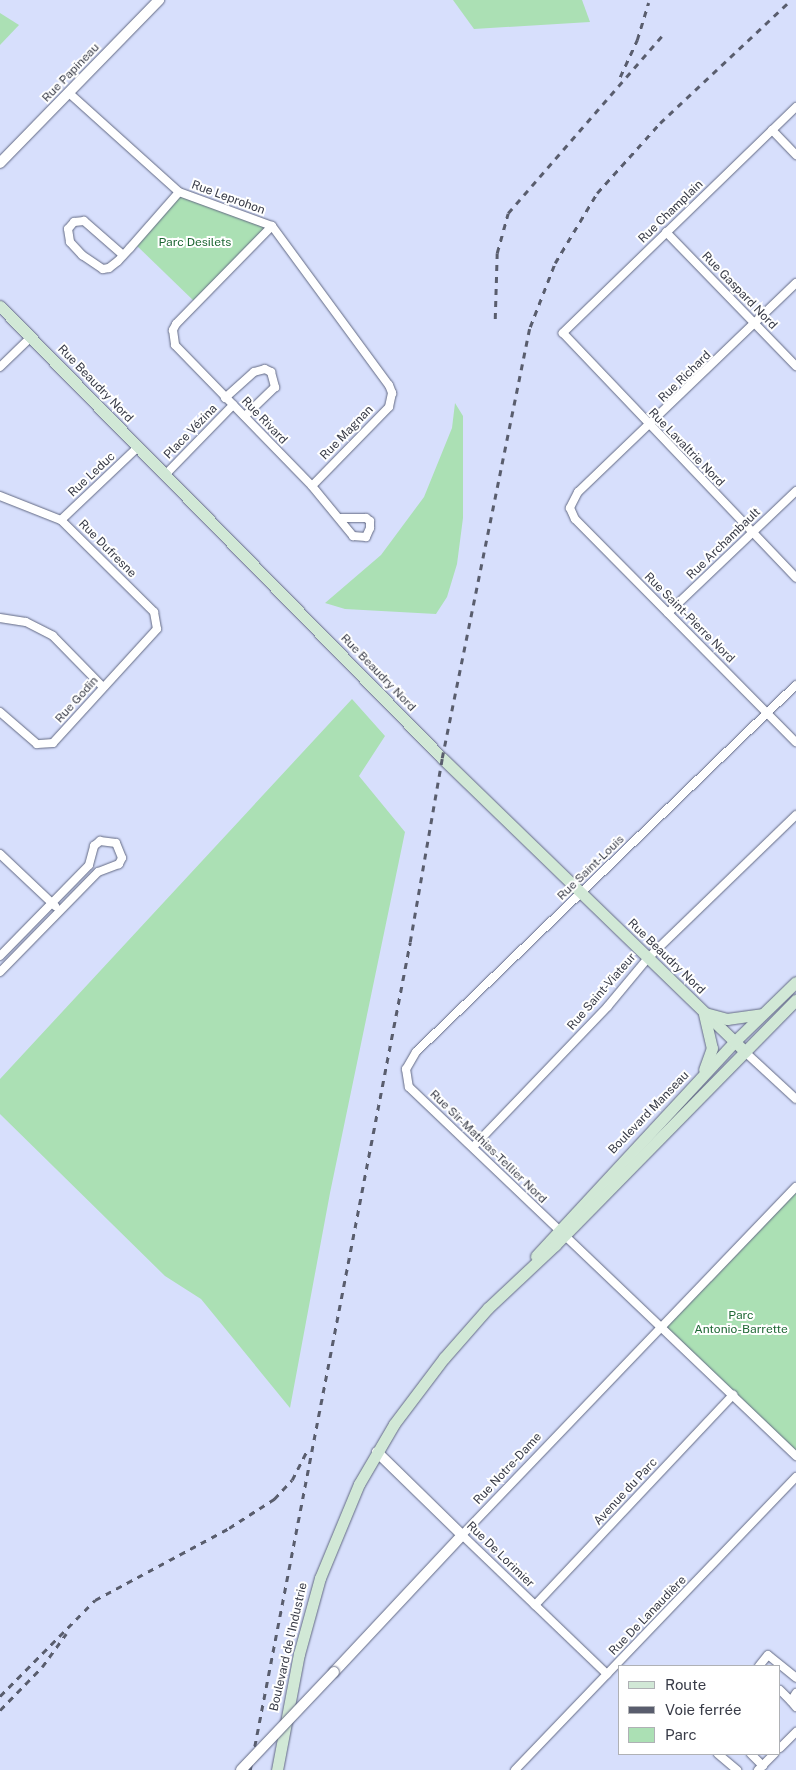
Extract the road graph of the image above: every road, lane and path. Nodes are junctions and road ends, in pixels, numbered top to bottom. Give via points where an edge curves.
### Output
1 (159, 0) edge
2 (69, 93) junction
3 (796, 107) edge
4 (772, 130) junction
5 (796, 155) edge
6 (0, 164) edge
7 (179, 192) junction
8 (272, 226) junction
9 (666, 232) junction
10 (123, 255) junction
11 (796, 283) edge
12 (0, 306) edge
13 (755, 323) junction
14 (562, 333) joint
15 (31, 337) junction
16 (796, 366) edge
17 (0, 367) edge
18 (392, 393) joint
19 (225, 398) junction
20 (233, 405) junction
21 (245, 416) junction
22 (649, 426) junction
23 (138, 447) junction
24 (165, 475) junction
25 (312, 486) junction
26 (796, 491) edge
27 (0, 496) edge
28 (570, 508) joint
29 (340, 518) dead end
30 (61, 520) junction
31 (752, 533) junction
32 (796, 578) edge
33 (668, 613) junction
34 (0, 618) edge
35 (157, 622) joint
36 (796, 685) edge
37 (103, 688) junction
38 (0, 712) edge
39 (767, 712) junction
40 (796, 742) edge
41 (796, 815) edge
42 (0, 854) edge
43 (581, 893) junction
44 (52, 903) junction
45 (60, 910) junction
46 (0, 956) edge
47 (648, 958) junction
48 (0, 972) edge
49 (796, 982) edge
50 (796, 1000) edge
51 (766, 1012) junction
52 (704, 1013) junction
53 (734, 1042) junction
54 (744, 1052) junction
55 (406, 1069) joint
56 (699, 1081) junction
57 (796, 1099) edge
58 (472, 1147) junction
59 (796, 1188) edge
60 (562, 1232) junction
61 (661, 1324) junction
62 (733, 1394) junction
63 (377, 1452) junction
64 (796, 1456) edge
65 (796, 1477) edge
66 (462, 1535) junction
67 (535, 1605) junction
68 (761, 1665) edge
69 (781, 1665) edge
70 (781, 1665) edge
71 (607, 1674) junction
72 (796, 1678) edge
73 (781, 1691) edge
74 (796, 1693) edge
75 (793, 1704) edge
76 (796, 1732) edge
77 (781, 1747) edge
78 (719, 1755) edge
79 (752, 1755) edge
80 (773, 1755) edge
81 (760, 1768) edge
82 (241, 1770) edge
83 (277, 1770) edge
84 (515, 1770) edge
85 (736, 1770) edge

1 - 2 street, Rue Papineau
2 - 6 street, Rue Papineau
2 - 7 street, Rue Leprohon
3 - 4 street, Rue Champlain
4 - 5 street
4 - 9 street, Rue Champlain
7 - 8 street, Rue Leprohon
7 - 10 street
8 - 18 street, Rue Leprohon
8 - 19 street, Rue Rivard via 176,324 175,344
9 - 13 street, Rue Gaspard Nord
9 - 14 street, Rue Champlain
10 - 10 street via 84,221 74,222 68,229 73,246 99,267 109,268
11 - 13 street, Rue Richard
12 - 15 main road, Rue Beaudry Nord
13 - 16 street, Rue Gaspard Nord
13 - 22 street, Rue Richard
14 - 22 street, Rue Lavaltrie Nord
15 - 17 street
15 - 23 main road, Rue Beaudry Nord
18 - 25 street, Rue Magnan via 389,407
19 - 20 street, Rue Rivard
19 - 21 street, Place Vézina via 254,372 265,369 271,372 275,387
20 - 21 street, Rue Rivard
20 - 24 street, Place Vézina
21 - 25 street, Rue Rivard
22 - 28 street, Rue Richard via 578,492
22 - 31 street, Rue Lavaltrie Nord
23 - 24 main road, Rue Beaudry Nord
23 - 30 street, Rue Leduc
24 - 43 main road, Rue Beaudry Nord via 442,758
25 - 29 street, Rue Rivard
26 - 31 street, Rue Archambault
27 - 30 street, Rue Dufresne
28 - 33 street, Rue Saint-Pierre Nord via 575,519
30 - 35 street, Rue Dufresne via 147,605
31 - 32 street, Rue Lavaltrie Nord
31 - 33 street, Rue Archambault
33 - 39 street, Rue Saint-Pierre Nord
34 - 37 street via 26,622 53,636
35 - 37 street, Rue Godin via 154,636
36 - 39 street, Rue Saint-Louis
37 - 38 street, Rue Godin via 53,743 46,745 30,740
39 - 40 street, Rue Saint-Pierre Nord
39 - 43 street, Rue Saint-Louis
41 - 47 street, Rue Saint-Viateur
42 - 44 street
43 - 47 main road, Rue Beaudry Nord
43 - 55 street, Rue Saint-Louis via 416,1052
44 - 45 street
44 - 45 street via 89,865 94,846 100,841 116,843 122,858 119,864 98,872
44 - 46 street
45 - 48 street
47 - 52 main road, Rue Beaudry Nord
47 - 58 street, Rue Saint-Viateur via 608,1006
49 - 51 main road, Boulevard Manseau
50 - 54 main road, Boulevard Manseau
51 - 52 main road via 735,1019
51 - 53 main road, Boulevard Manseau
52 - 53 main road, Rue Beaudry Nord
52 - 56 main road via 712,1048
53 - 54 main road, Rue Beaudry Nord
53 - 56 main road, Boulevard Manseau
54 - 57 street
54 - 60 main road, Boulevard Manseau
55 - 58 street, Rue Sir-Mathias-Tellier Nord via 409,1087
56 - 60 main road, Boulevard Manseau
58 - 60 street, Rue Sir-Mathias-Tellier Nord
59 - 61 street, Rue Notre-Dame
60 - 61 street, Rue Sir-Mathias-Tellier Nord
60 - 63 main road, Boulevard Manseau via 444,1358 418,1390
61 - 62 street, Rue Sir-Mathias-Tellier Nord
61 - 66 street, Rue Notre-Dame
62 - 64 street, Rue Sir-Mathias-Tellier Nord
62 - 67 street, Avenue du Parc
63 - 66 street, Rue De Lorimier
63 - 83 main road, Boulevard de l'Industrie via 340,1524 320,1578 299,1654
65 - 71 street, Rue De Lanaudière
66 - 67 street, Rue De Lorimier
66 - 82 street, Rue Notre-Dame, bridge
67 - 71 street, Rue De Lorimier
68 - 70 street via 768,1654
69 - 72 street
71 - 84 street, Rue De Lanaudière
73 - 75 street
74 - 75 street
76 - 77 street
78 - 85 street
79 - 81 street
80 - 81 street

